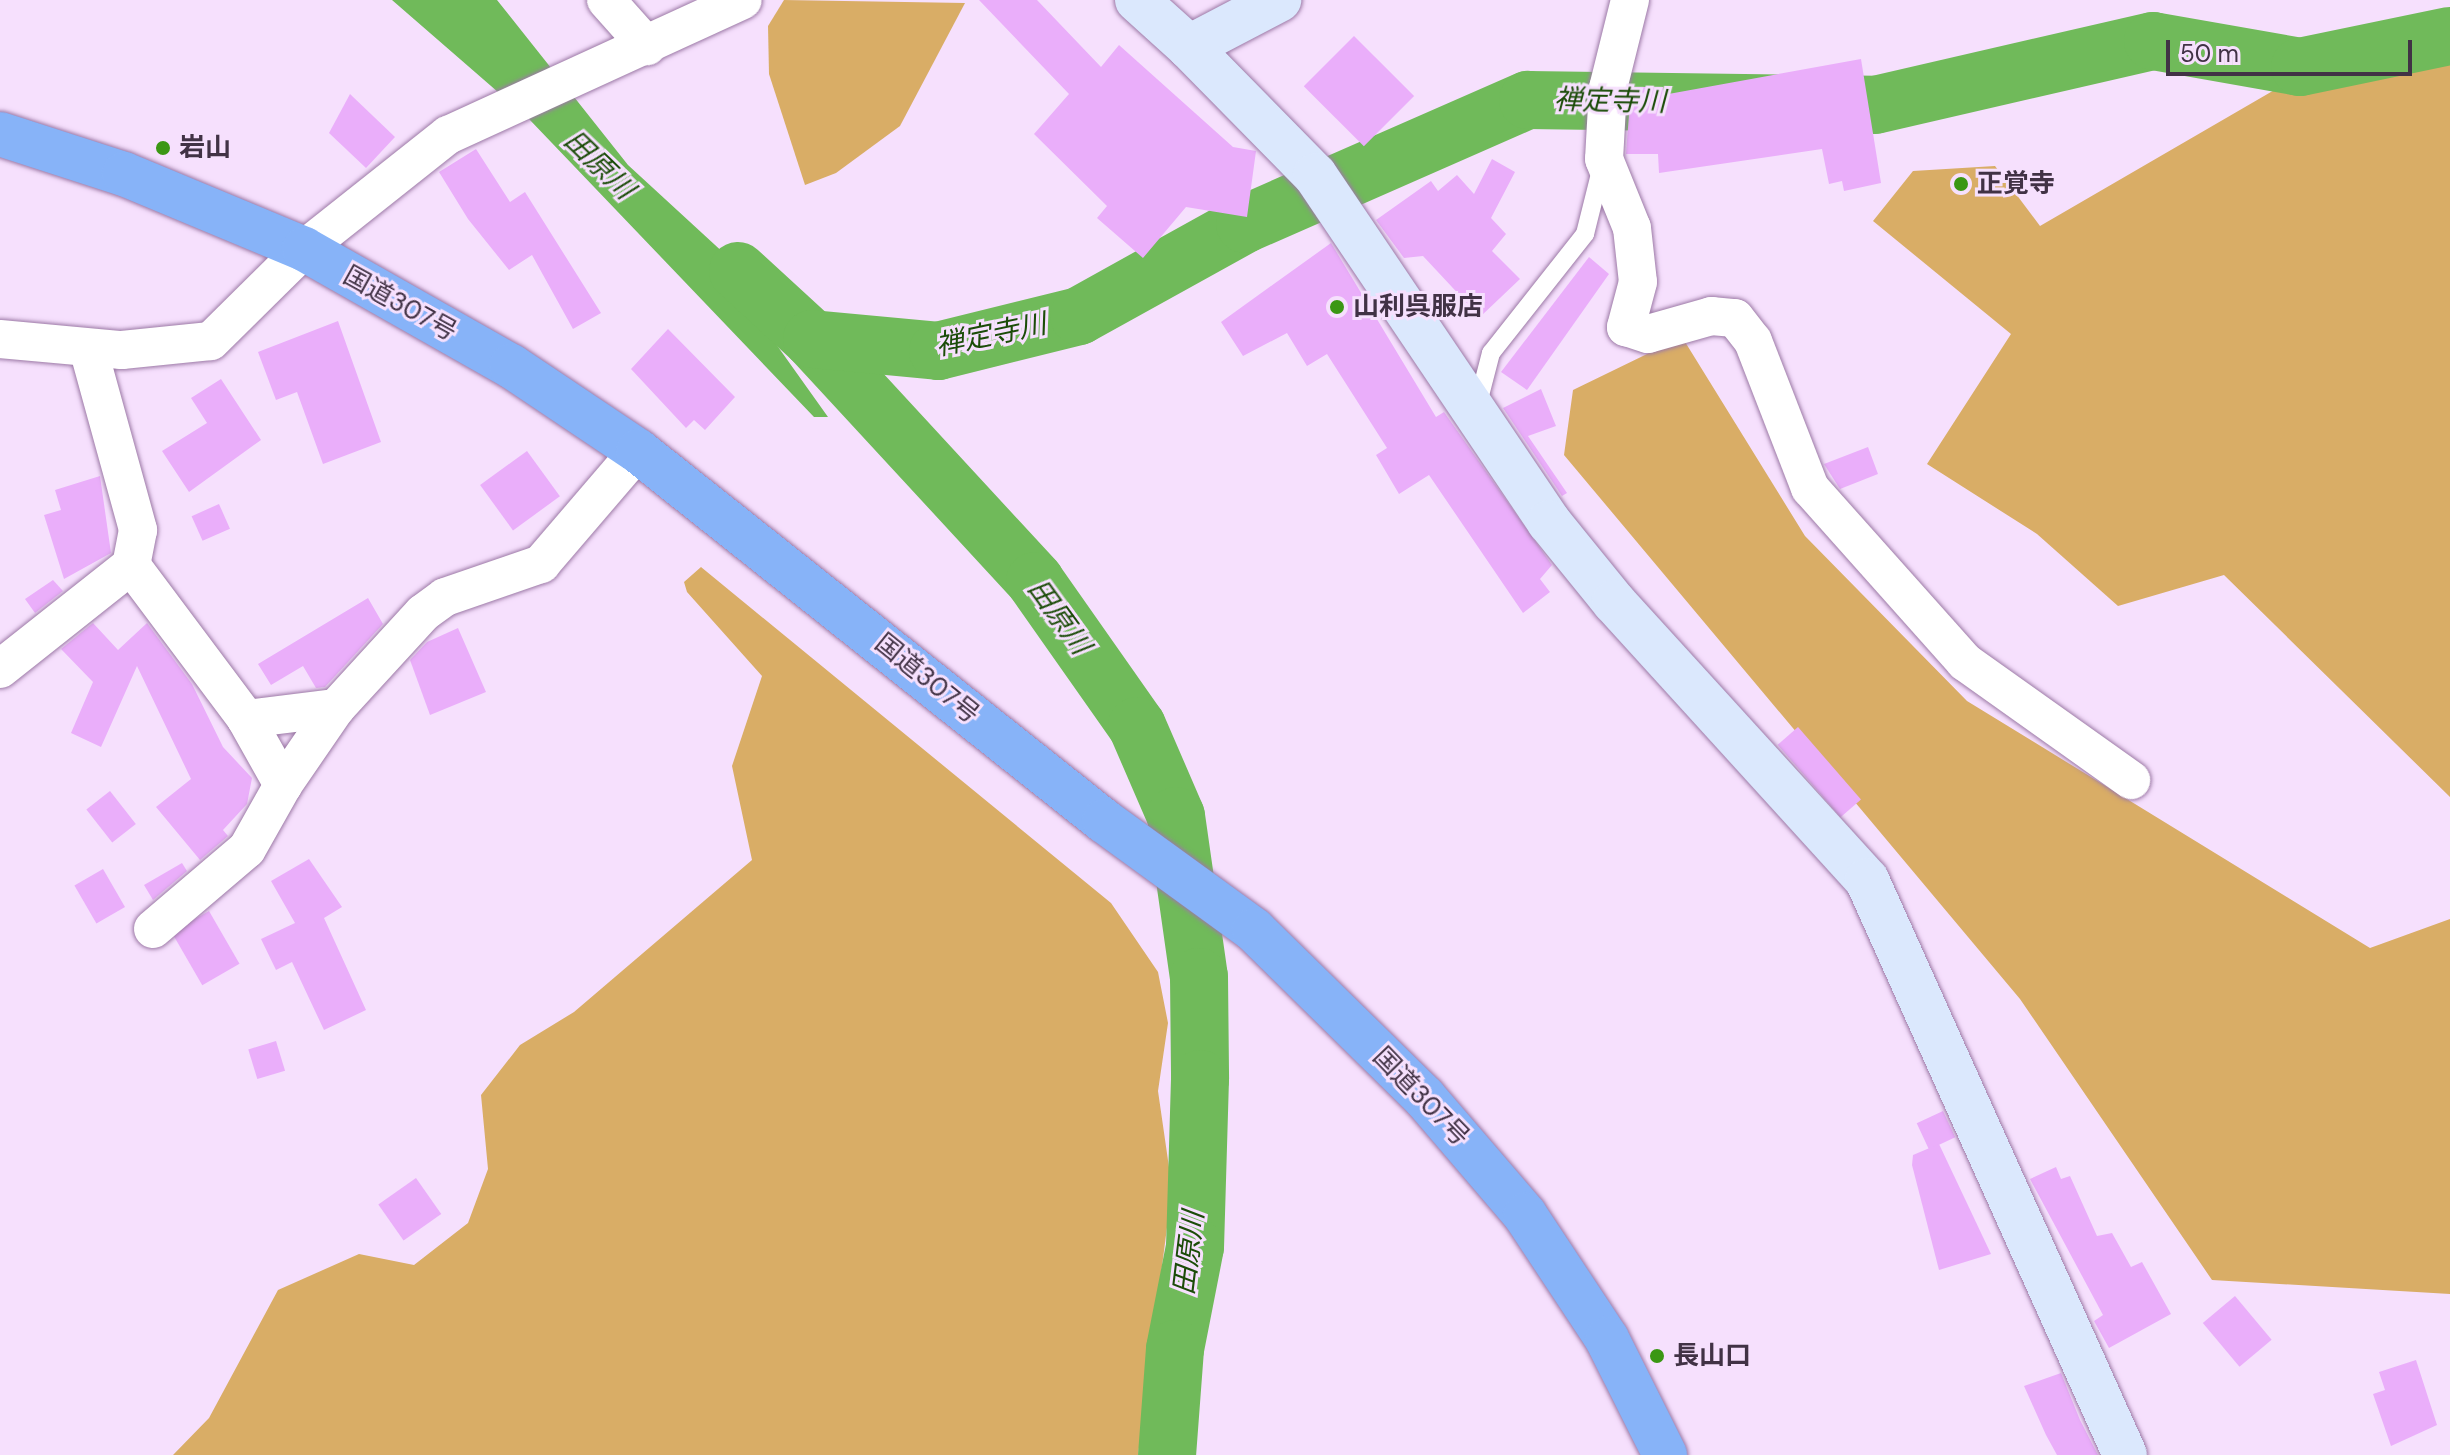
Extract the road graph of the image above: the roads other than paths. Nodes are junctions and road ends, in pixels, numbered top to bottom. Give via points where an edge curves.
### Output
1 (606, 0) edge
2 (743, 0) edge
3 (1137, 0) edge
4 (1279, 0) edge
5 (1630, 0) edge
6 (1189, 47) junction
7 (642, 48) junction
8 (0, 134) edge
9 (1604, 159) junction
10 (304, 249) junction
11 (0, 339) edge
12 (88, 348) junction
13 (1476, 414) junction
14 (638, 451) junction
15 (131, 565) junction
16 (0, 669) edge
17 (336, 708) junction
18 (246, 719) junction
19 (2131, 780) dead end
20 (283, 785) junction
21 (153, 929) dead end
22 (1665, 1455) edge
23 (2125, 1455) edge

1 - 7 street
2 - 7 street
3 - 6 street
4 - 6 street
5 - 9 street via 1608,88
6 - 13 street via 1315,175
7 - 10 street via 487,115 394,174
8 - 10 highway, 国道307号 via 124,174
9 - 13 lane via 1585,234 1491,353
9 - 19 street via 1632,228 1638,282 1626,327 1648,334 1711,316 1735,318 1753,341 1810,488 1965,662
10 - 12 street via 211,341
10 - 14 highway, 国道307号 via 511,366
11 - 12 street
12 - 15 street via 138,530
13 - 23 street via 1614,602 1867,880
14 - 17 street via 541,564 445,597
14 - 22 highway, 国道307号 via 1104,821 1254,930 1424,1097 1525,1215 1607,1339
15 - 16 street
15 - 18 street
17 - 18 street
17 - 20 street
18 - 20 street
20 - 21 street via 247,849

